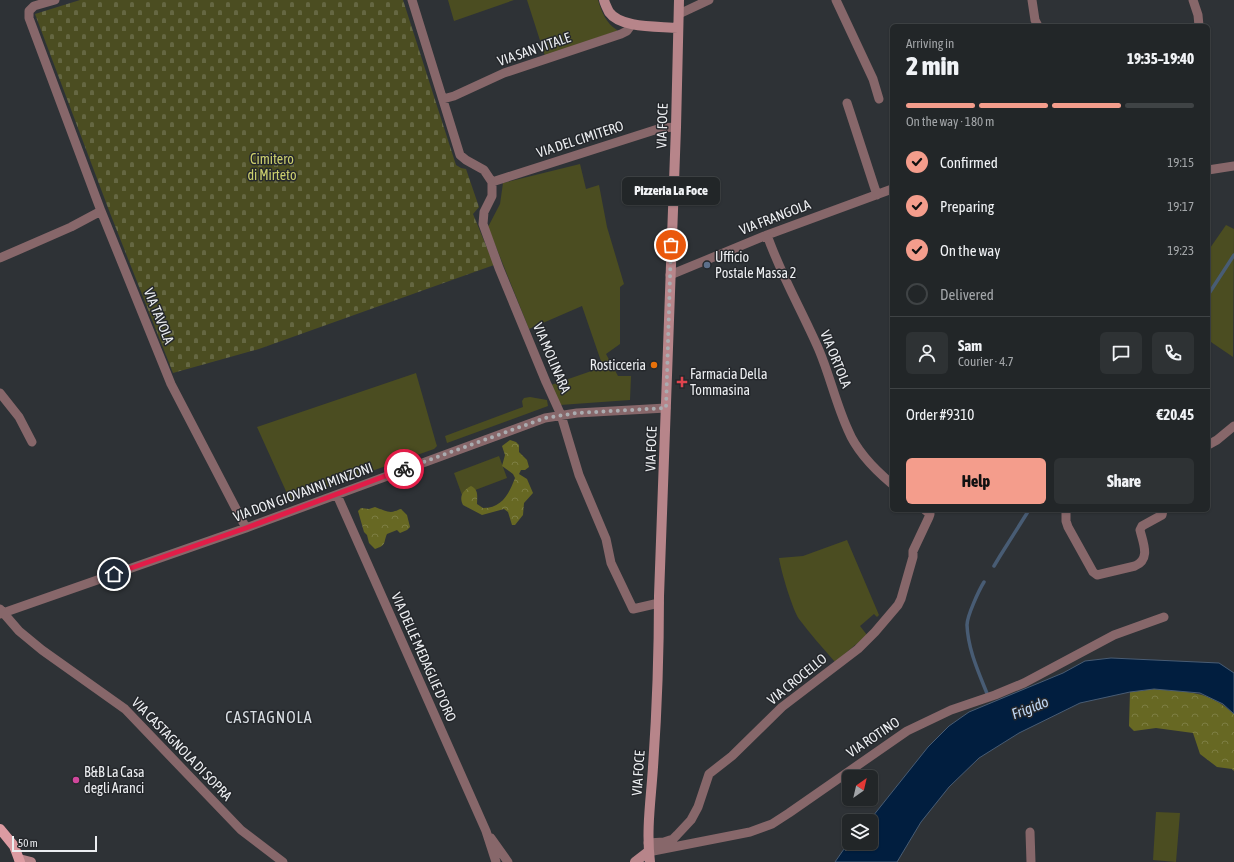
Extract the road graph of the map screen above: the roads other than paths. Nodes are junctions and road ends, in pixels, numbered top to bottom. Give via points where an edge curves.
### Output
1 (55, 0) edge
2 (412, 0) edge
3 (604, 0) edge
4 (679, 0) edge
5 (709, 0) edge
6 (836, 0) edge
7 (1032, 0) edge
8 (1193, 0) edge
9 (679, 14) junction
10 (632, 24) junction
11 (1037, 24) edge
12 (1199, 24) edge
13 (678, 28) junction
14 (443, 99) junction
15 (878, 99) dead end
16 (847, 103) dead end
17 (676, 127) junction
18 (1234, 166) edge
19 (1210, 170) edge
20 (492, 182) junction
21 (890, 190) edge
22 (877, 195) junction
23 (101, 211) junction
24 (767, 235) junction
25 (0, 258) edge
26 (670, 275) junction
27 (0, 393) edge
28 (666, 408) junction
29 (561, 415) junction
30 (1234, 426) edge
31 (32, 442) dead end
32 (1210, 444) edge
33 (890, 482) edge
34 (337, 495) junction
35 (928, 512) edge
36 (1066, 512) edge
37 (1163, 512) edge
38 (246, 528) junction
39 (659, 603) junction
40 (1, 612) edge
41 (1164, 617) dead end
42 (0, 829) edge
43 (486, 831) junction
44 (1030, 832) dead end
45 (649, 852) edge
46 (20, 861) edge
47 (30, 862) edge
48 (283, 862) edge
49 (496, 862) edge
50 (508, 862) edge
51 (635, 862) edge
52 (1031, 862) edge

1 - 23 street, VIA TAVOLA via 34,6 29,12 29,18
2 - 14 street
3 - 10 main road via 609,12 620,21
4 - 9 main road, VIA FOCE
5 - 9 street
6 - 15 street via 873,79
7 - 11 street
8 - 12 street
9 - 13 main road, VIA FOCE
10 - 13 main road
10 - 14 street, VIA SAN VITALE via 621,34 504,73
13 - 17 main road, VIA FOCE
14 - 20 street via 460,155 484,170
16 - 22 street
17 - 20 street, VIA DEL CIMITERO via 661,128
17 - 26 main road, VIA FOCE
18 - 19 street
20 - 29 street, VIA MOLINARA via 492,196 484,212 483,224
21 - 22 street, VIA FRANGOLA
22 - 24 street, VIA FRANGOLA
23 - 25 street
23 - 38 street, VIA TAVOLA via 171,384
24 - 26 street, VIA FRANGOLA
24 - 33 street, VIA ORTOLA via 774,256 819,350 848,431 865,458
26 - 28 main road, VIA FOCE
27 - 31 street
28 - 29 street, VIA DON GIOVANNI MINZONI
28 - 39 main road, VIA FOCE
29 - 34 street, VIA DON GIOVANNI MINZONI via 545,418
29 - 39 street, VIA MOLINARA via 579,476 606,539 612,563 633,609
30 - 32 street
34 - 38 street, VIA DON GIOVANNI MINZONI
34 - 43 street, VIA DELLE MEDAGLIE D'ORO
35 - 45 street, VIA CROCELLO via 930,514 913,551 901,599 895,611 858,649 782,707 732,756 709,774 698,808 691,820 673,839
36 - 37 street via 1068,527 1097,575 1141,563 1145,552 1140,530
38 - 40 street, VIA DON GIOVANNI MINZONI
39 - 45 main road, VIA FOCE
40 - 48 street, VIA CASTAGNOLA DI SOPRA via 42,650 125,709 241,830
41 - 45 street, VIA ROTINO via 1114,635 1024,683 951,710 907,731 772,824 750,832
42 - 46 main road via 14,846
43 - 49 street, VIA DELLE MEDAGLIE D'ORO
43 - 50 street, VIA DELLE MEDAGLIE D'ORO
44 - 52 street
45 - 51 main road
46 - 47 main road

